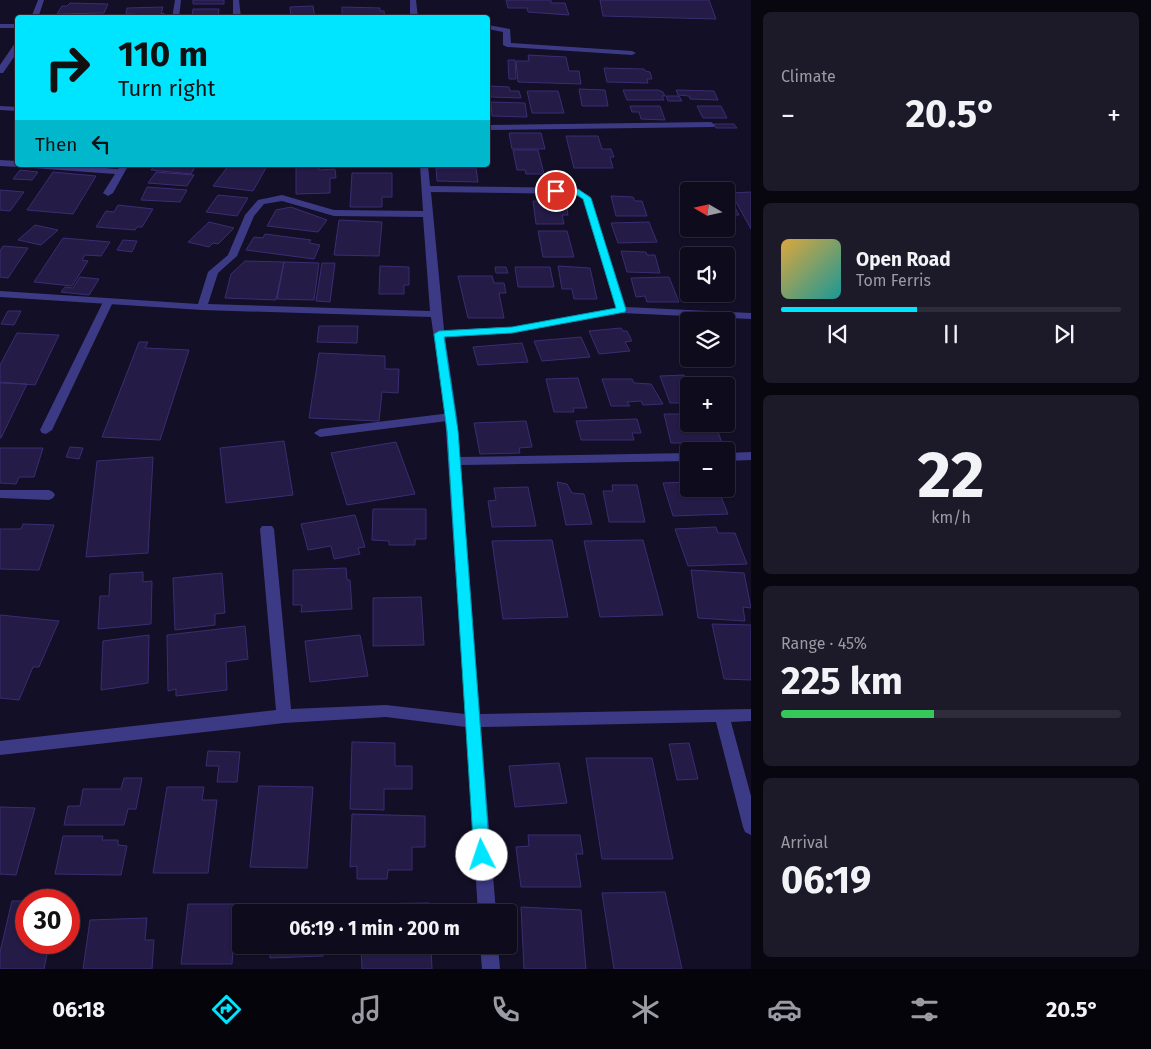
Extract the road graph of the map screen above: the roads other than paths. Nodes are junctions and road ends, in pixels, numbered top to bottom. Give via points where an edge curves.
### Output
1 (41, 0) edge
2 (178, 0) edge
3 (236, 0) edge
4 (413, 0) edge
5 (35, 15) edge
6 (176, 15) edge
7 (237, 15) edge
8 (414, 15) edge
9 (0, 26) edge
10 (15, 26) edge
11 (490, 27) edge
12 (15, 49) edge
13 (632, 53) dead end
14 (0, 71) edge
15 (0, 108) edge
16 (15, 109) edge
17 (711, 125) dead end
18 (490, 128) edge
19 (0, 162) edge
20 (15, 164) edge
21 (93, 167) edge
22 (424, 167) edge
23 (123, 168) edge
24 (425, 190) junction
25 (108, 194) dead end
26 (428, 214) junction
27 (0, 294) edge
28 (108, 302) junction
29 (202, 307) junction
30 (622, 310) junction
31 (436, 314) junction
32 (751, 316) edge
33 (439, 334) junction
34 (451, 417) junction
35 (46, 430) dead end
36 (320, 433) dead end
37 (735, 456) edge
38 (751, 456) edge
39 (680, 457) edge
40 (454, 461) junction
41 (0, 494) edge
42 (50, 495) dead end
43 (267, 529) dead end
44 (751, 715) edge
45 (284, 716) junction
46 (722, 716) junction
47 (472, 721) junction
48 (0, 748) edge
49 (751, 828) edge
50 (485, 904) edge
51 (490, 954) edge
52 (491, 969) edge

1 - 5 street
2 - 6 street
3 - 7 street
4 - 8 street
9 - 10 street
11 - 13 street via 507,31 507,45
12 - 14 street
15 - 16 street
17 - 18 street
19 - 20 street
21 - 23 street
22 - 24 street
23 - 25 street
24 - 26 street
24 - 30 street via 575,191 587,198
26 - 29 street via 334,212 282,198 260,202 250,215 232,256 213,272
26 - 31 street
27 - 28 street
28 - 29 street
28 - 35 street
29 - 31 street
30 - 32 street
30 - 33 street via 512,330
31 - 33 street
33 - 34 street
34 - 36 street
34 - 40 street
37 - 38 street
39 - 40 street
40 - 47 street
41 - 42 street
43 - 45 street
44 - 46 street
45 - 47 street via 386,711
45 - 48 street
46 - 47 street
46 - 49 street
47 - 50 street
51 - 52 street

